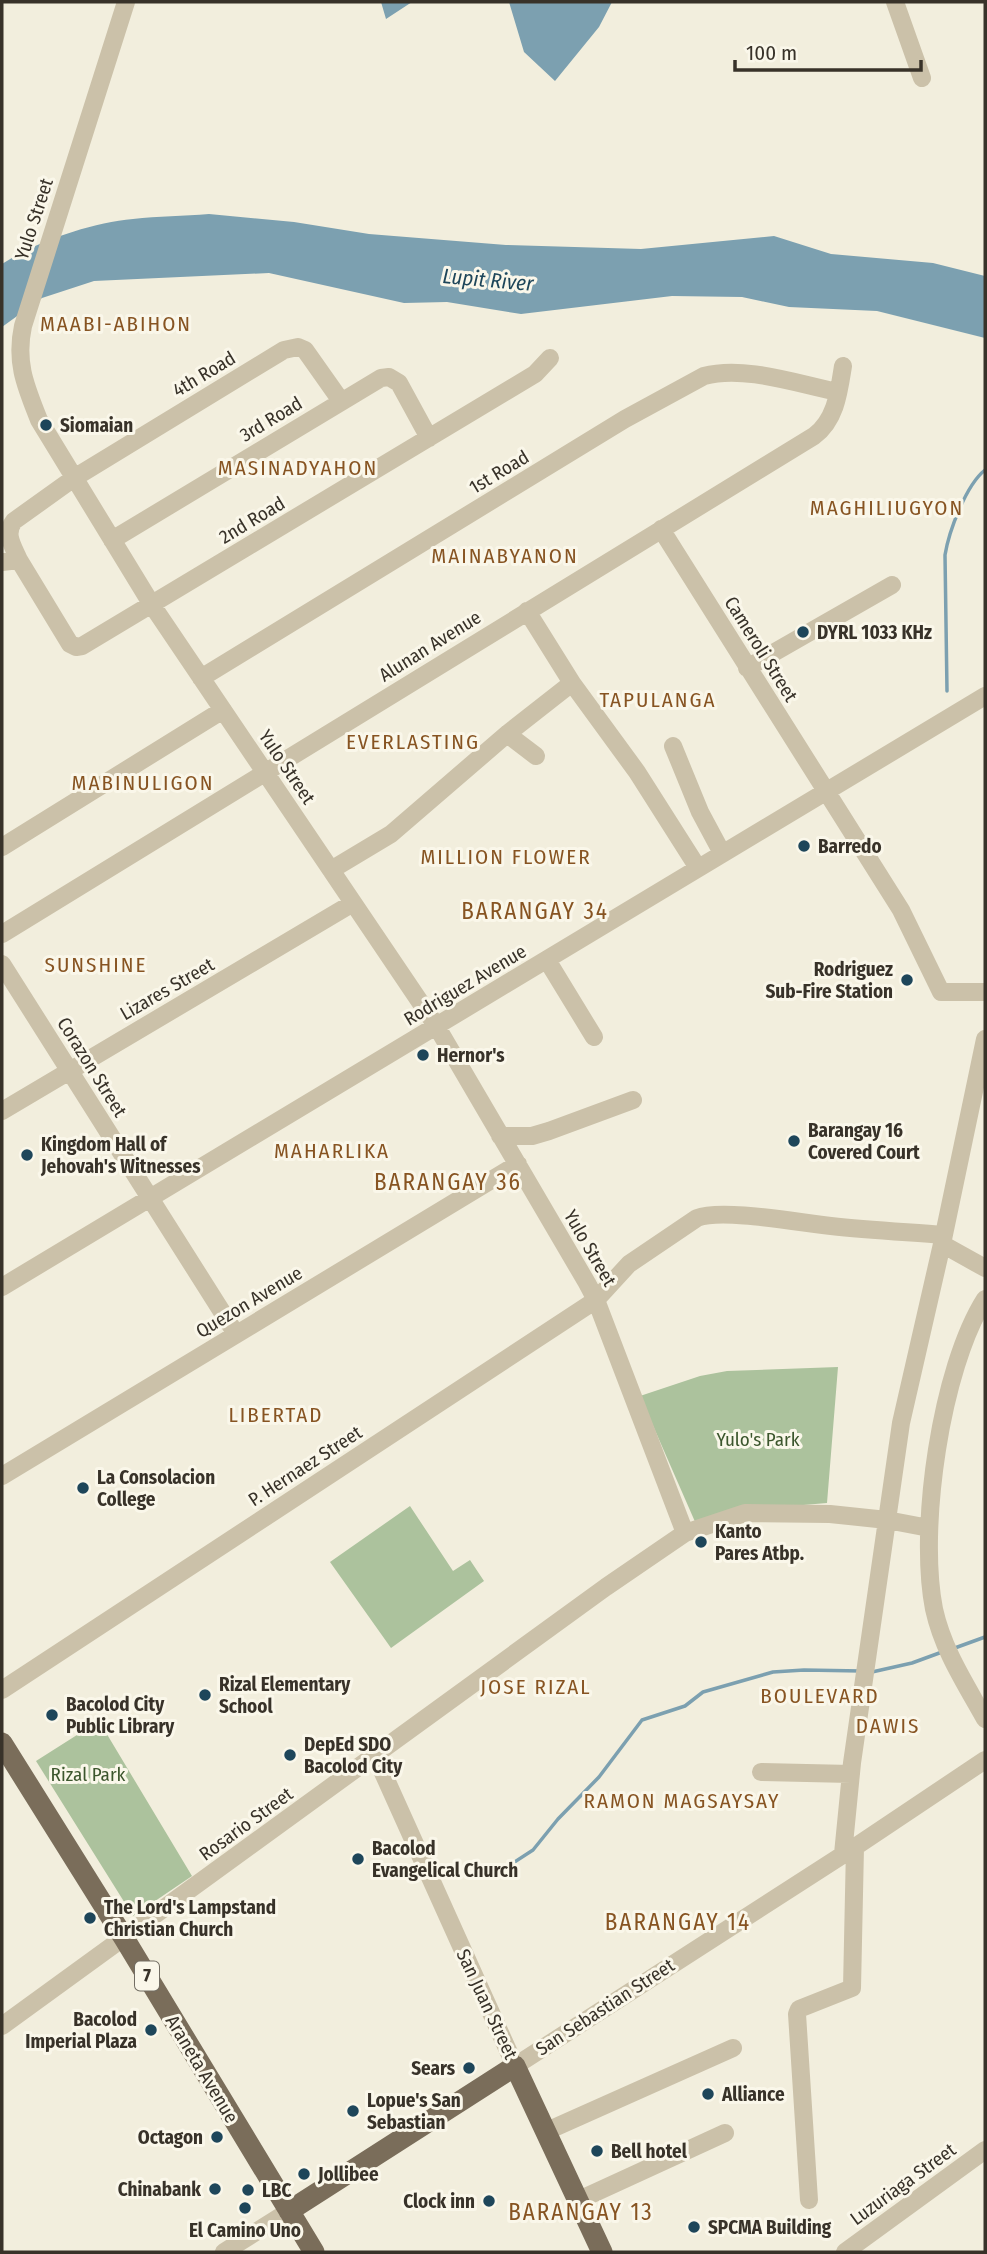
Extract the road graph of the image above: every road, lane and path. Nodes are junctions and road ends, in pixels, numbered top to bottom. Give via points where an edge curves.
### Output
1 (126, 2) edge
2 (895, 2) edge
3 (922, 78) dead end
4 (550, 358) dead end
5 (843, 366) dead end
6 (838, 392) junction
7 (341, 401) junction
8 (429, 438) junction
9 (74, 478) junction
10 (661, 529) junction
11 (112, 540) junction
12 (10, 561) edge
13 (892, 585) dead end
14 (152, 605) junction
15 (527, 611) junction
16 (747, 668) junction
17 (201, 678) junction
18 (572, 683) junction
19 (985, 696) edge
20 (223, 710) junction
21 (507, 734) junction
22 (673, 746) dead end
23 (536, 756) dead end
24 (265, 773) junction
25 (826, 791) junction
26 (2, 847) edge
27 (722, 853) junction
28 (698, 868) junction
29 (331, 870) junction
30 (353, 903) junction
31 (2, 934) edge
32 (547, 960) junction
33 (2, 964) edge
34 (985, 992) edge
35 (436, 1027) junction
36 (594, 1037) dead end
37 (985, 1040) edge
38 (69, 1070) junction
39 (633, 1100) dead end
40 (2, 1111) edge
41 (500, 1136) junction
42 (518, 1164) junction
43 (151, 1198) junction
44 (943, 1239) junction
45 (985, 1268) edge
46 (2, 1287) edge
47 (985, 1299) edge
48 (596, 1300) junction
49 (236, 1334) junction
50 (2, 1476) edge
51 (887, 1520) junction
52 (929, 1528) junction
53 (685, 1533) junction
54 (2, 1690) edge
55 (985, 1719) edge
56 (2, 1743) edge
57 (375, 1755) junction
58 (985, 1760) edge
59 (761, 1772) dead end
60 (851, 1774) junction
61 (849, 1850) junction
62 (124, 1938) junction
63 (2, 2026) edge
64 (733, 2048) dead end
65 (515, 2066) junction
66 (547, 2131) junction
67 (724, 2133) dead end
68 (985, 2150) edge
69 (579, 2200) junction
70 (809, 2200) dead end
71 (289, 2211) junction
72 (224, 2252) edge
73 (314, 2252) edge
74 (602, 2252) edge
75 (845, 2252) edge

1 - 9 street, Yulo Street via 18,346 20,367 39,420
2 - 3 street
4 - 8 street, 2nd Road via 535,374
5 - 6 street, Alunan Avenue
6 - 10 street, Alunan Avenue via 821,431
6 - 17 street, 1st Road via 744,373 704,376 625,419
7 - 8 street, 3rd Road via 381,378 393,378
7 - 9 street, 4th Road via 305,351 290,347
7 - 11 street, 3rd Road
8 - 14 street, 2nd Road
9 - 11 street, Yulo Street
9 - 12 street, 4th Road via 14,521 8,535
10 - 15 street, Alunan Avenue
10 - 16 street, Cameroli Street
11 - 14 street, Yulo Street
12 - 14 street, 2nd Road via 76,647
13 - 16 street
14 - 17 street, Yulo Street
15 - 18 street
15 - 24 street, Alunan Avenue
16 - 25 street, Cameroli Street
17 - 20 street, Yulo Street
18 - 21 street
18 - 28 street via 637,772
19 - 25 street, Rodriguez Avenue
20 - 24 street, Yulo Street
20 - 26 street
21 - 23 street
21 - 29 street via 391,834
22 - 27 street
24 - 29 street, Yulo Street
24 - 31 street, Alunan Avenue
25 - 27 street, Rodriguez Avenue
25 - 34 street, Cameroli Street via 901,910 941,992
27 - 28 street, Rodriguez Avenue
28 - 32 street, Rodriguez Avenue
29 - 30 street, Yulo Street
30 - 35 street, Yulo Street
30 - 38 street, Lizares Street
32 - 35 street, Rodriguez Avenue
32 - 36 street
33 - 38 street, Corazon Street
35 - 41 street, Yulo Street
35 - 43 street, Rodriguez Avenue
37 - 44 street
38 - 40 street, Lizares Street
38 - 43 street, Corazon Street
39 - 41 street via 549,1132
41 - 42 street, Yulo Street
42 - 48 street, Yulo Street
42 - 49 street, Quezon Avenue
43 - 46 street, Rodriguez Avenue
43 - 49 street, Corazon Street
44 - 45 street
44 - 48 street, P. Hernaez Street via 705,1215 629,1264
44 - 51 street via 903,1412
47 - 52 street via 970,1324 953,1372
48 - 53 street, Yulo Street
48 - 54 street, P. Hernaez Street
49 - 50 street, Quezon Avenue
51 - 52 street, Rosario Street
51 - 53 street, Rosario Street via 745,1513
51 - 60 street
52 - 55 street via 934,1609 954,1666
53 - 57 street, Rosario Street
56 - 62 main road, Araneta Avenue / 7
57 - 62 street, Rosario Street
57 - 65 street, San Juan Street
58 - 61 street, San Sebastian Street
59 - 60 street
60 - 61 street
61 - 65 street, San Sebastian Street
61 - 70 street via 852,1988 799,2009 797,2014
62 - 63 street, Rosario Street
62 - 71 main road, Araneta Avenue / 7
64 - 66 street
65 - 66 main road, San Juan Street
65 - 71 main road, San Sebastian Street
66 - 69 main road, San Juan Street
67 - 69 street
68 - 75 street, Luzuriaga Street
69 - 74 main road, San Juan Street
71 - 72 street, San Sebastian Street
71 - 73 main road, Araneta Avenue / 7

